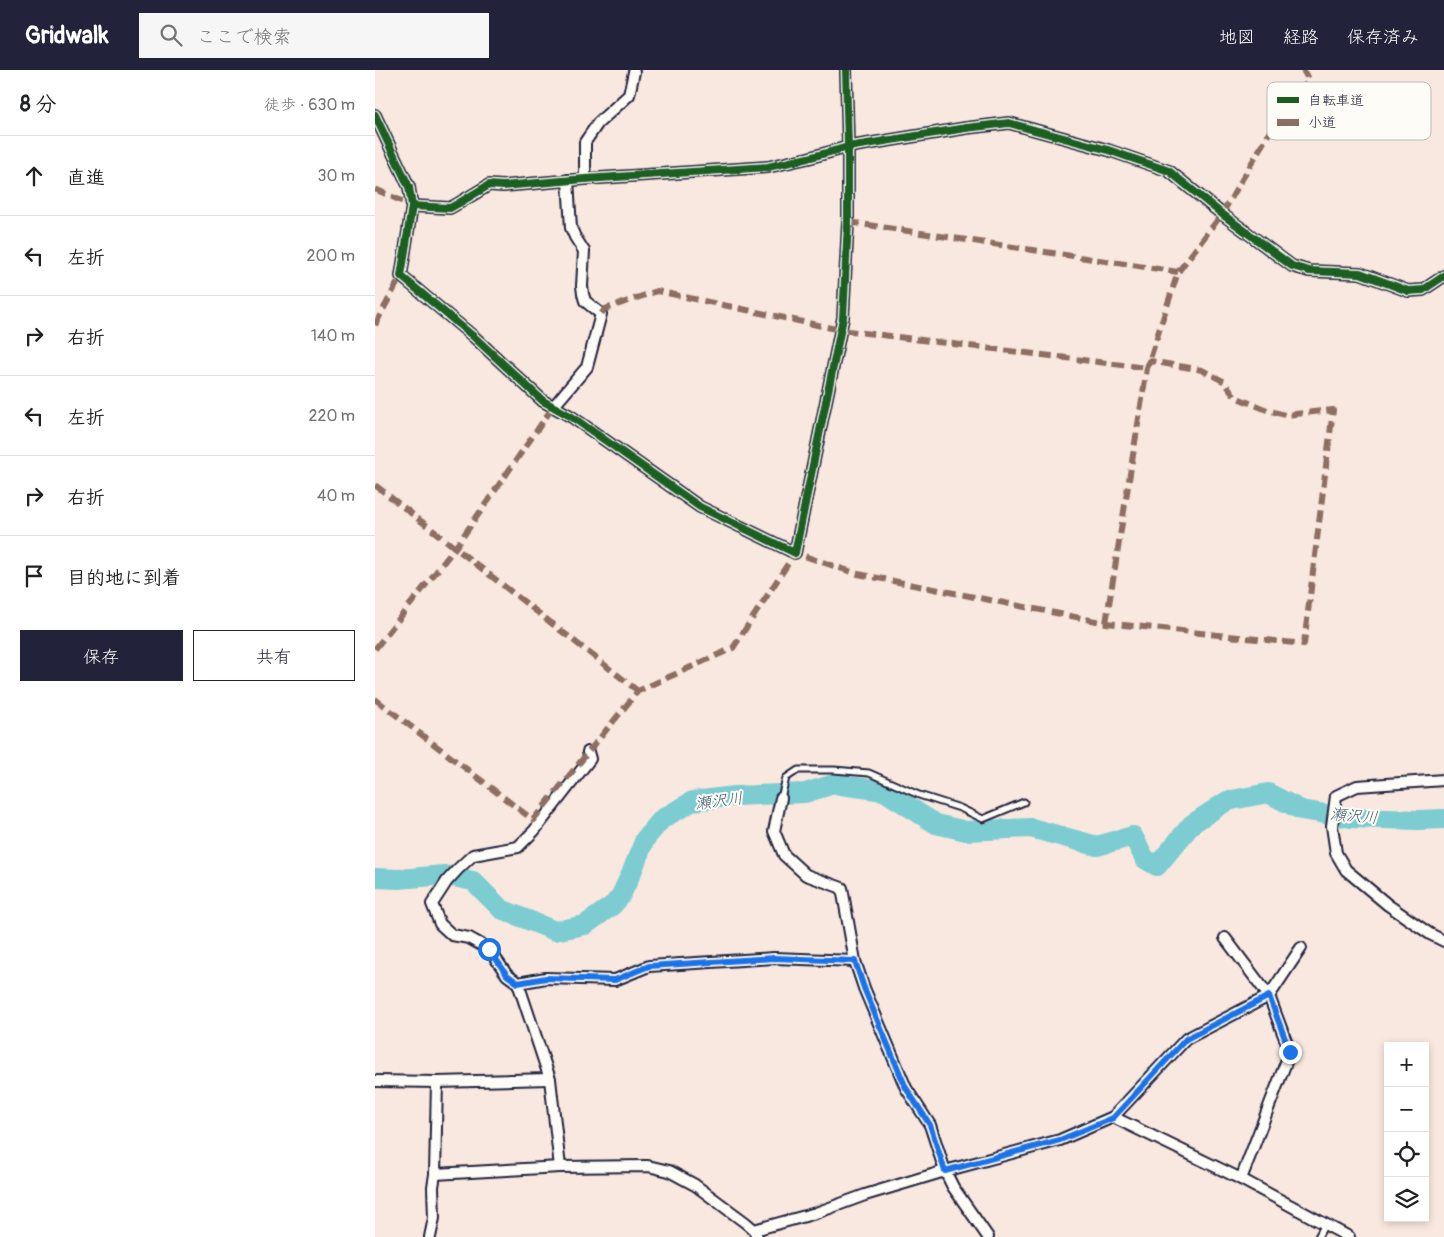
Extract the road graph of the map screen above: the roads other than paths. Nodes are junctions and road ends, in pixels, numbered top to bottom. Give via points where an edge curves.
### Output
1 (846, 70) edge
2 (635, 71) edge
3 (375, 115) edge
4 (848, 147) junction
5 (585, 179) junction
6 (568, 180) junction
7 (412, 206) junction
8 (1444, 276) edge
9 (553, 407) junction
10 (588, 752) dead end
11 (1444, 780) edge
12 (781, 798) joint
13 (1024, 802) dead end
14 (1225, 938) dead end
15 (1444, 941) edge
16 (1301, 948) dead end
17 (855, 961) junction
18 (518, 983) junction
19 (1269, 996) junction
20 (550, 1079) junction
21 (375, 1082) edge
22 (437, 1082) junction
23 (1113, 1118) junction
24 (560, 1167) junction
25 (945, 1171) junction
26 (435, 1174) junction
27 (1241, 1179) junction
28 (1325, 1224) junction
29 (755, 1234) edge
30 (430, 1237) edge
31 (988, 1237) edge
32 (1318, 1237) edge
33 (1349, 1237) edge

1 - 4 street
2 - 5 street via 629,94 598,123 585,142
3 - 7 street via 409,187
4 - 5 street via 769,167
4 - 8 street via 1009,123 1169,170 1292,266 1309,271 1360,273 1408,291 1423,290
4 - 9 street via 843,318 795,554 700,507
5 - 6 street
6 - 7 street via 489,185 450,208
6 - 9 street via 571,228 584,251 583,294 585,301 601,314 587,367
7 - 9 street via 401,276
10 - 18 street via 590,759 534,832 518,847 473,855 447,881 432,904 440,924 452,935 469,938 489,949 507,975
11 - 15 street via 1357,786 1336,796 1332,826 1337,853 1346,870 1388,905
12 - 13 lane via 786,778 798,770 834,770 869,773 983,819
12 - 17 street via 774,832 784,855 806,875 842,888
14 - 19 street
16 - 19 street
17 - 18 street via 774,958 649,966 615,980 546,978
17 - 25 street via 906,1088 930,1125
18 - 20 street
19 - 23 street via 1186,1039
19 - 27 street via 1290,1052
20 - 22 street
20 - 24 street
21 - 22 street
22 - 26 street
23 - 25 street via 1060,1140
23 - 27 street
24 - 26 street
24 - 29 street via 648,1166 669,1171 695,1185
25 - 29 street
25 - 31 street
26 - 30 street
27 - 28 street
28 - 32 lane
28 - 33 street

